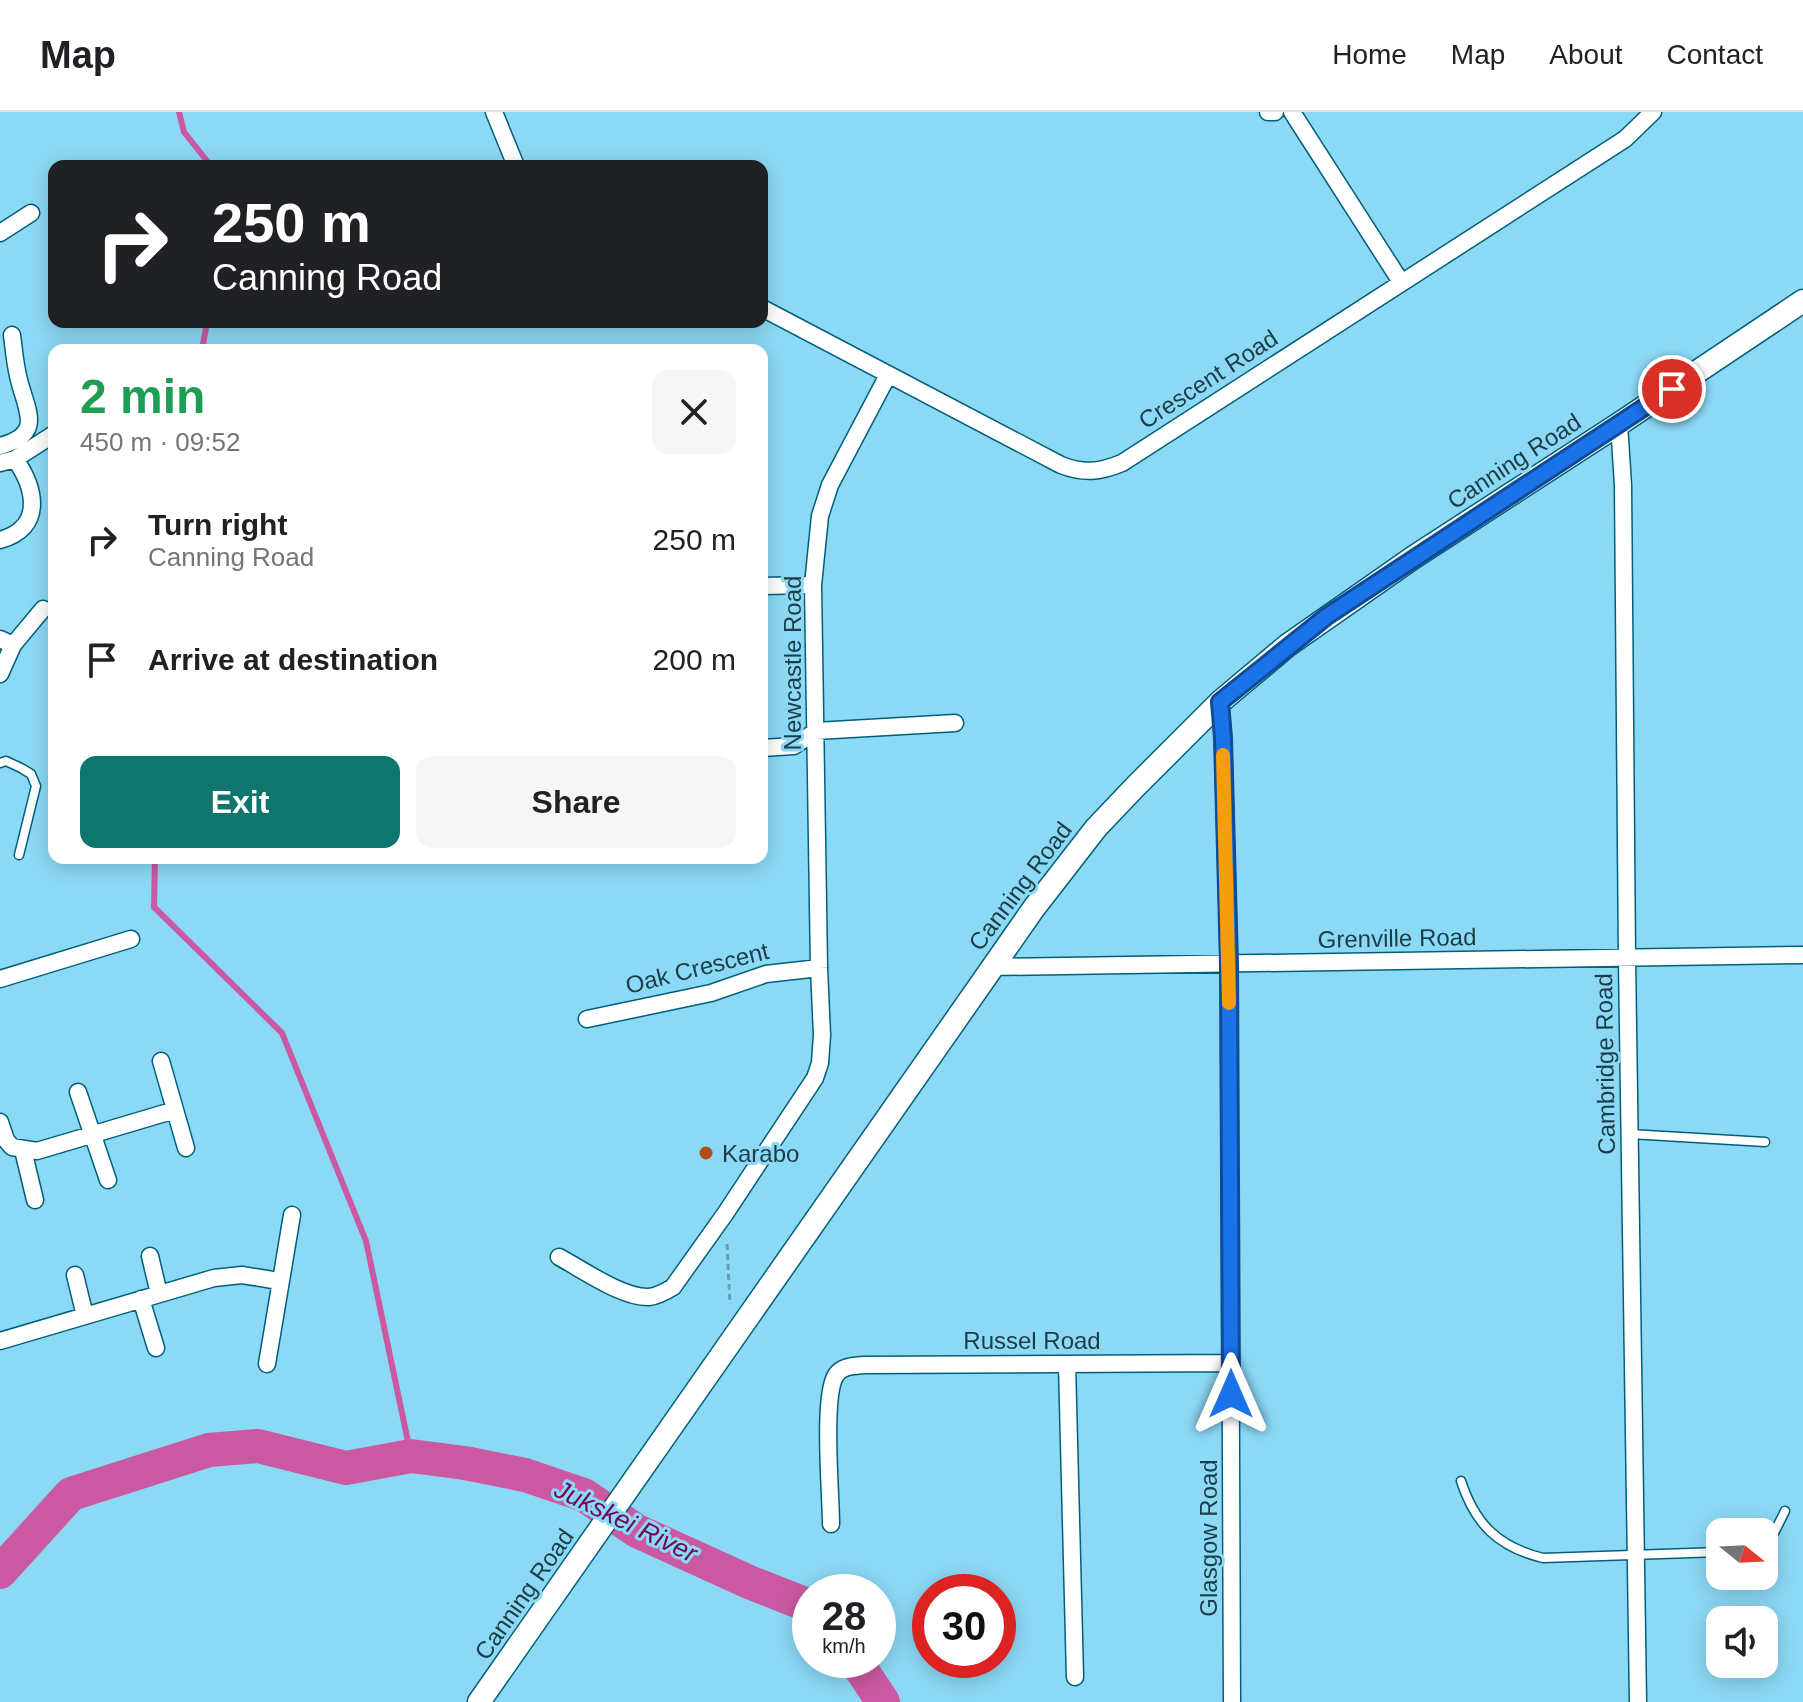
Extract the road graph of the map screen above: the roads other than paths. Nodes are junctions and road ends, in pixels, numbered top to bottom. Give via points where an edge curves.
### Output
1 (494, 112) edge
2 (1268, 112) edge
3 (1275, 112) edge
4 (1292, 112) edge
5 (1653, 112) edge
6 (514, 160) edge
7 (31, 213) dead end
8 (0, 233) edge
9 (1401, 282) junction
10 (1803, 301) edge
11 (768, 311) edge
12 (12, 335) dead end
13 (888, 375) junction
14 (1619, 424) junction
15 (48, 438) edge
16 (0, 446) edge
17 (8, 461) edge
18 (0, 540) edge
19 (813, 585) junction
20 (768, 586) edge
21 (43, 609) dead end
22 (6, 642) edge
23 (0, 674) edge
24 (1220, 702) junction
25 (955, 723) dead end
26 (816, 731) junction
27 (768, 748) edge
28 (0, 763) edge
29 (19, 855) dead end
30 (131, 939) dead end
31 (1803, 955) edge
32 (1627, 959) junction
33 (1229, 965) junction
34 (992, 967) junction
35 (819, 968) junction
36 (0, 979) edge
37 (587, 1019) dead end
38 (161, 1061) dead end
39 (78, 1092) dead end
40 (175, 1110) junction
41 (0, 1122) edge
42 (92, 1134) junction
43 (1630, 1134) junction
44 (1765, 1142) dead end
45 (186, 1148) dead end
46 (23, 1150) junction
47 (108, 1180) dead end
48 (35, 1200) dead end
49 (292, 1215) dead end
50 (150, 1256) dead end
51 (559, 1257) dead end
52 (75, 1275) dead end
53 (279, 1281) junction
54 (159, 1294) junction
55 (141, 1299) junction
56 (85, 1316) junction
57 (0, 1341) edge
58 (156, 1348) dead end
59 (1231, 1363) junction
60 (267, 1364) dead end
61 (1067, 1364) junction
62 (1461, 1481) dead end
63 (1785, 1511) dead end
64 (831, 1524) dead end
65 (1778, 1525) edge
66 (1706, 1552) edge
67 (1638, 1554) junction
68 (1075, 1677) dead end
69 (479, 1702) edge
70 (1232, 1702) edge
71 (1638, 1702) edge

1 - 6 street
2 - 3 street
4 - 9 street
5 - 9 street, Crescent Road via 1625,139
7 - 8 street
9 - 13 street, Crescent Road via 1122,463 1098,472 1061,465
10 - 14 main road, Canning Road
11 - 13 street, Crescent Road
12 - 16 street via 30,417 20,439
13 - 19 street, Newcastle Road via 823,501
14 - 24 main road, Canning Road via 1327,616
14 - 32 street, Cambridge Road
15 - 17 street
17 - 18 street via 31,486 32,508 20,531
19 - 20 street
19 - 26 street, Newcastle Road
21 - 22 street
22 - 23 street
24 - 33 street, Glasgow Road
24 - 34 main road, Canning Road via 1096,828
25 - 26 street
26 - 27 street via 794,746
26 - 35 street, Newcastle Road
28 - 29 lane via 31,774 36,786
30 - 36 street
31 - 32 street, Grenville Road
32 - 33 street, Grenville Road
32 - 43 street, Cambridge Road
33 - 34 street, Grenville Road
33 - 59 street, Glasgow Road
34 - 69 main road, Canning Road
35 - 37 street, Oak Crescent via 766,974 711,993
35 - 51 street, Newcastle Road via 822,1035 815,1078 682,1277 650,1297 625,1292
38 - 40 street
39 - 42 street
40 - 42 street
40 - 45 street
41 - 46 street via 6,1140
42 - 46 street via 37,1151
42 - 47 street
43 - 44 lane
43 - 67 street, Cambridge Road
46 - 48 street
49 - 53 street
50 - 54 street
52 - 56 street
53 - 54 street via 242,1275 214,1278
53 - 60 street
54 - 55 street
55 - 56 street
55 - 58 street
56 - 57 street
59 - 61 street, Russel Road
59 - 70 street, Glasgow Road
61 - 64 street, Russel Road via 844,1368 836,1374 829,1400
61 - 68 street
62 - 67 lane via 1469,1507 1485,1527 1530,1554
63 - 65 lane
66 - 67 lane
67 - 71 street, Cambridge Road

